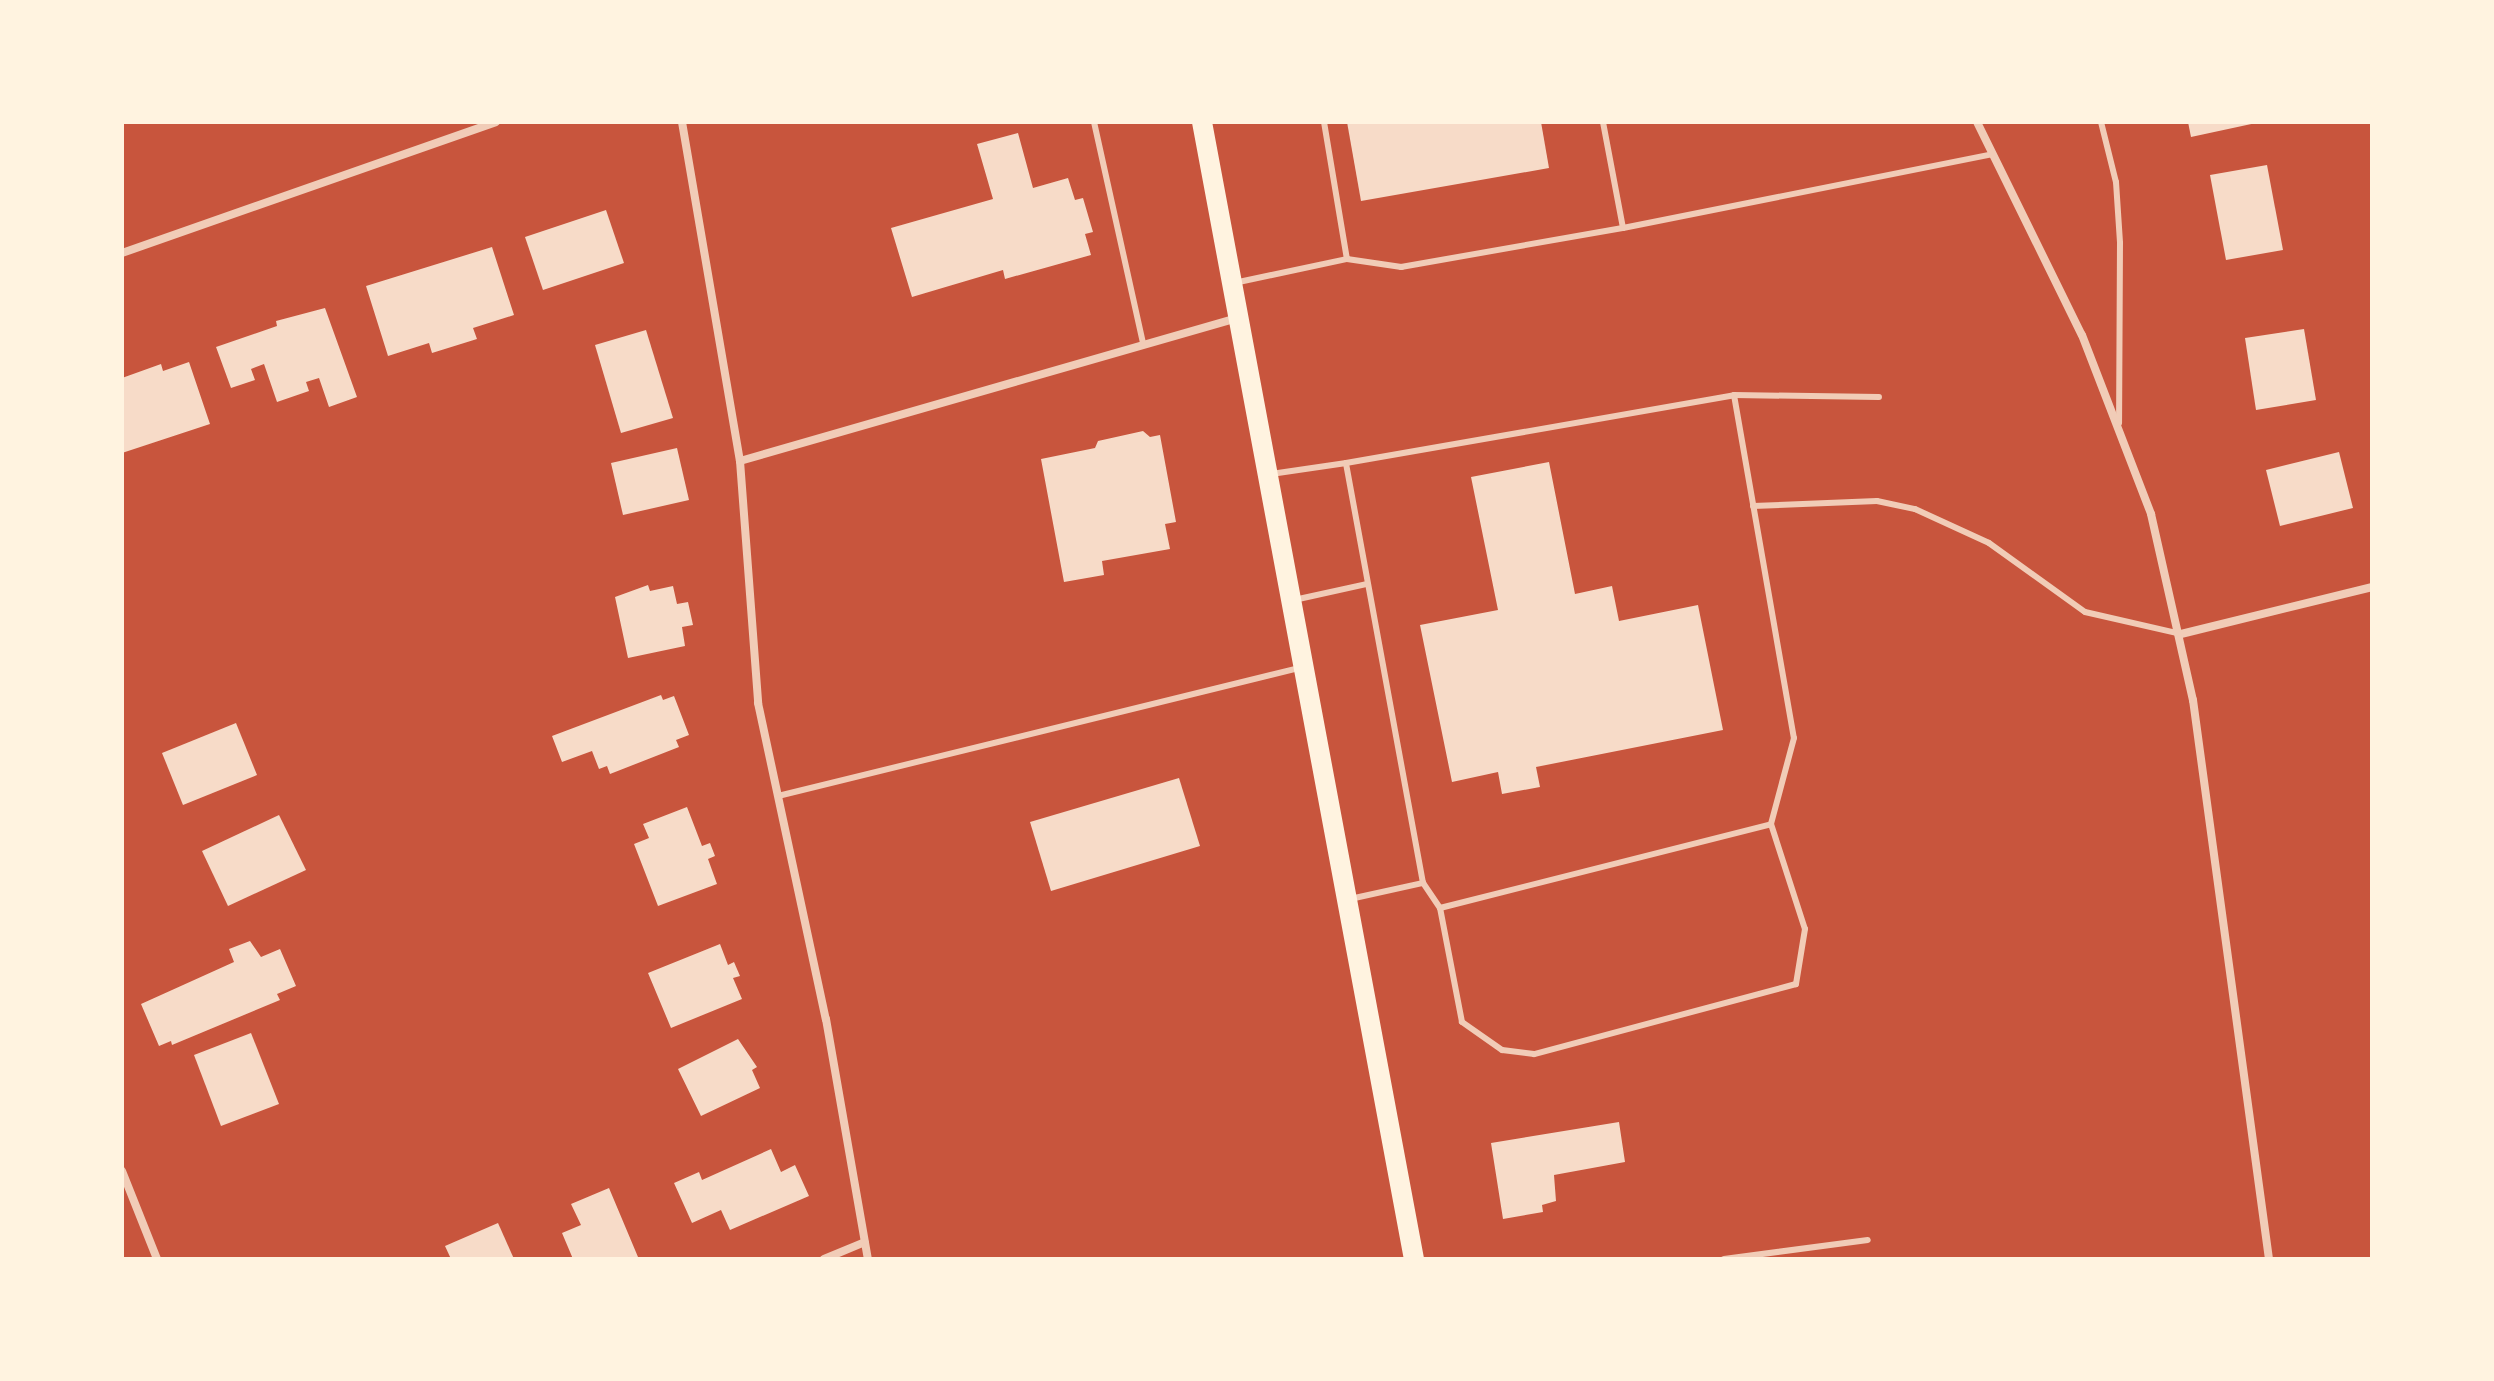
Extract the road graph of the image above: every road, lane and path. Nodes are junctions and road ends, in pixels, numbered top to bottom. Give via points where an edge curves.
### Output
1 (496, 122) edge
2 (682, 122) edge
3 (1094, 122) edge
4 (1202, 122) edge
5 (1324, 122) edge
6 (1603, 122) edge
7 (1977, 122) edge
8 (2101, 122) edge
9 (1993, 154) junction
10 (1623, 228) junction
11 (122, 253) edge
12 (1347, 259) junction
13 (1231, 284) junction
14 (1237, 318) junction
15 (1143, 343) junction
16 (1734, 395) junction
17 (1879, 397) dead end
18 (2119, 423) junction
19 (740, 461) junction
20 (1346, 463) junction
21 (1267, 475) junction
22 (1753, 506) junction
23 (1367, 584) junction
24 (2372, 587) edge
25 (1290, 601) junction
26 (2181, 634) junction
27 (1303, 667) junction
28 (778, 796) junction
29 (1771, 824) junction
30 (1423, 883) junction
31 (1346, 900) junction
32 (1440, 908) junction
33 (122, 1171) edge
34 (1868, 1240) dead end
35 (865, 1242) junction
36 (157, 1259) edge
37 (824, 1259) edge
38 (868, 1259) edge
39 (1414, 1259) edge
40 (1724, 1259) edge
41 (2269, 1259) edge

1 - 11 street
2 - 19 street
3 - 15 lane
4 - 13 main road
5 - 12 lane
6 - 10 lane
7 - 9 street
8 - 18 lane via 2116,182 2120,243
9 - 10 lane
9 - 18 street
10 - 12 lane via 1401,267
12 - 13 lane
13 - 14 main road
14 - 15 street
14 - 21 main road
15 - 19 street
16 - 17 lane
16 - 20 lane
16 - 22 lane
18 - 26 street via 2151,514
19 - 28 street via 752,653
20 - 21 lane
20 - 23 lane
21 - 25 main road
22 - 26 lane via 1877,501 1915,509 1989,543 2085,612
22 - 29 lane via 1794,738
23 - 25 lane
23 - 30 lane
24 - 26 street
25 - 27 main road
26 - 41 street
27 - 28 lane
27 - 31 main road
28 - 35 street via 826,1019
29 - 32 lane
29 - 32 lane via 1805,929 1796,984 1534,1054 1502,1050 1462,1022
30 - 31 lane
30 - 32 lane
31 - 39 main road
33 - 36 street
34 - 40 lane
35 - 37 street
35 - 38 street

